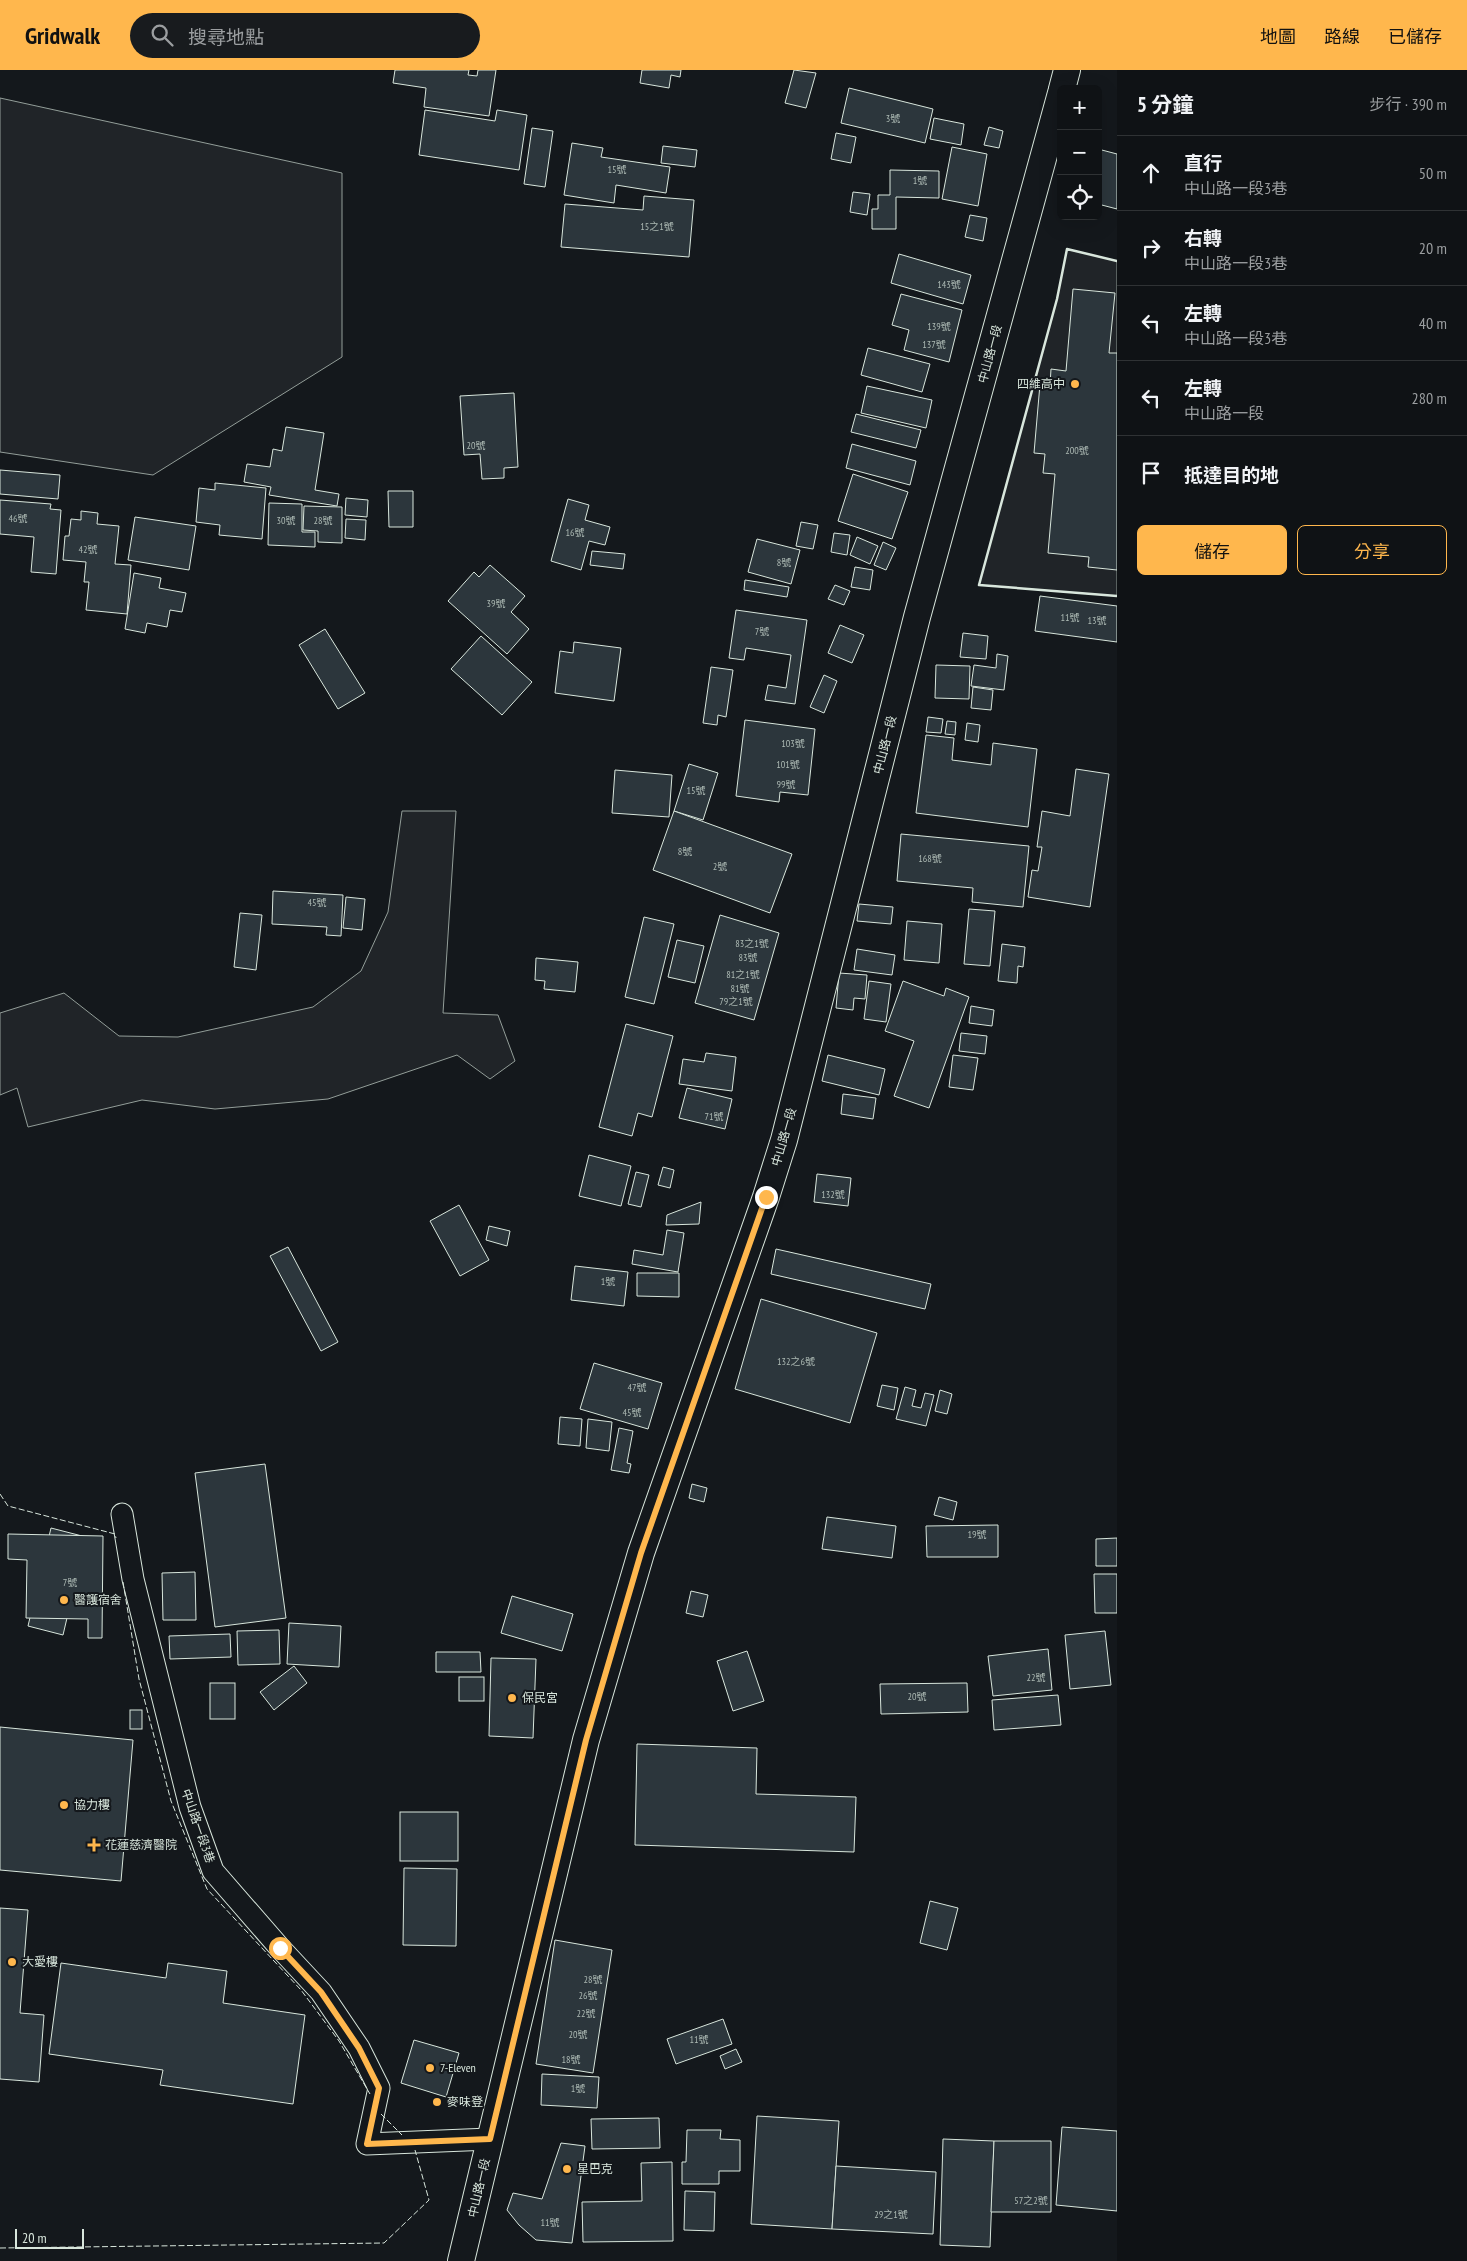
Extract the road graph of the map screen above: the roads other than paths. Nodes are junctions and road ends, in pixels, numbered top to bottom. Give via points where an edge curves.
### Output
1 (1067, 70) edge
2 (1063, 85) edge
3 (1057, 108) edge
4 (122, 1514) dead end
5 (490, 2139) junction
6 (461, 2261) edge

1 - 2 street
3 - 5 street, 中山路一段 via 917,617 784,1140 641,1553 586,1740
4 - 5 street, 中山路一段3巷 via 133,1579 190,1807 214,1871 321,1992 359,2048 379,2088 367,2144
5 - 6 street, 中山路一段

